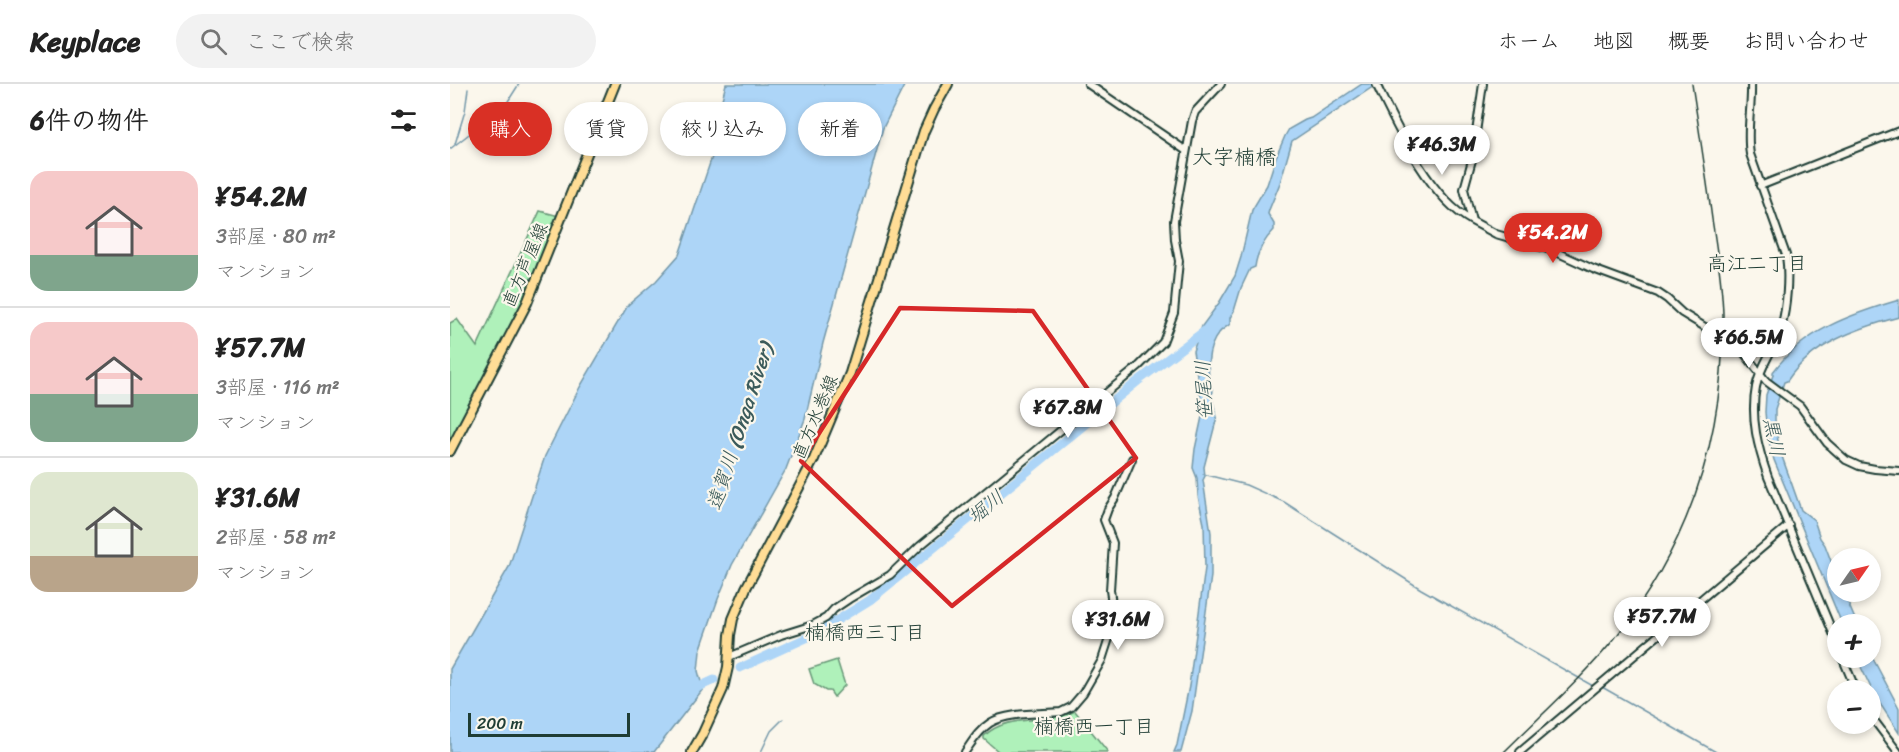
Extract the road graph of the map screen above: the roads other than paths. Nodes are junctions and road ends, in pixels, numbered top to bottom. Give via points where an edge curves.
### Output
1 (615, 84) edge
2 (948, 84) edge
3 (1088, 84) edge
4 (1221, 84) edge
5 (1376, 84) edge
6 (1483, 84) edge
7 (1751, 84) edge
8 (1899, 131) edge
9 (1185, 150) junction
10 (1760, 186) junction
11 (1472, 221) junction
12 (1760, 375) junction
13 (450, 451) edge
14 (1132, 459) dead end
15 (1899, 471) edge
16 (1789, 525) junction
17 (1827, 618) edge
18 (729, 657) junction
19 (1881, 730) edge
20 (692, 752) edge
21 (965, 752) edge
22 (1520, 752) edge
23 (1898, 752) edge

1 - 13 main road, 直方芦屋線 via 527,303
2 - 18 main road, 直方水巻線 via 924,131 850,373 814,459 746,588 730,635
3 - 9 street
4 - 9 street via 1195,111
5 - 11 street via 1404,139 1439,193 1459,214
6 - 11 street via 1473,159 1464,189
7 - 10 street via 1748,140
8 - 10 street
9 - 18 street via 1174,221 1179,261 1174,313 1163,342 890,575 813,625
10 - 12 street via 1788,270 1781,327
11 - 12 street via 1496,234 1554,251 1658,293 1689,318 1741,349
12 - 15 street via 1806,413 1827,443 1846,460 1859,466
12 - 16 street via 1754,418 1759,450
14 - 21 street via 1104,520 1113,543 1110,590 1114,618 1102,660 1083,693 1068,709 995,720
16 - 17 street
16 - 22 street
18 - 20 main road, 直方水巻線 via 723,688
19 - 23 street

